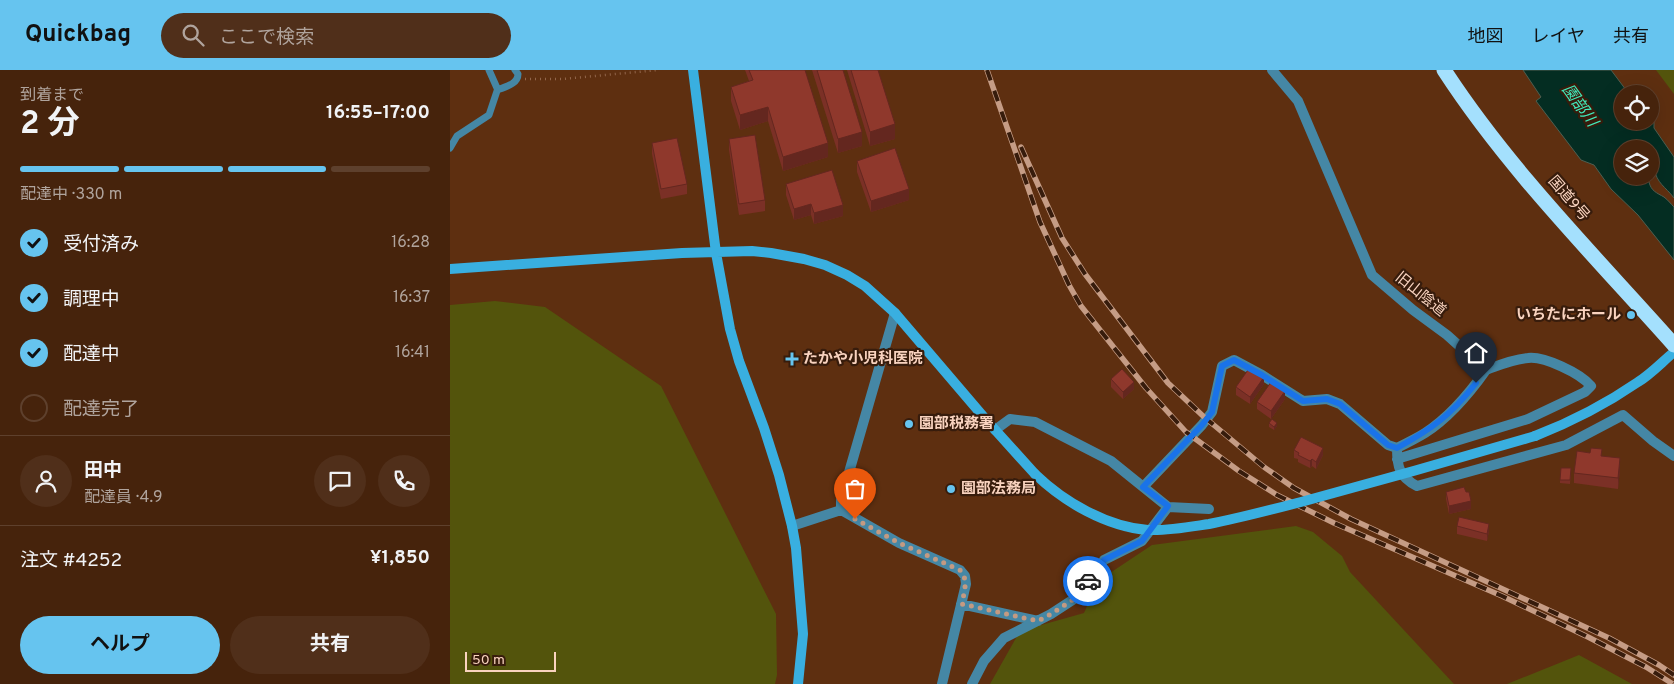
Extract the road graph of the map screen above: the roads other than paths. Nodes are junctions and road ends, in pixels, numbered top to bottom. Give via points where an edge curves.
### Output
1 (489, 70) edge
2 (515, 70) edge
3 (693, 70) edge
4 (1272, 70) edge
5 (1444, 70) edge
6 (498, 88) junction
7 (450, 148) edge
8 (716, 253) junction
9 (450, 269) edge
10 (895, 313) junction
11 (1674, 345) edge
12 (1674, 352) edge
13 (1486, 370) junction
14 (995, 430) junction
15 (1397, 448) junction
16 (1674, 456) edge
17 (1397, 459) junction
18 (1143, 487) junction
19 (1168, 506) junction
20 (1209, 509) dead end
21 (841, 510) junction
22 (792, 526) junction
23 (962, 604) junction
24 (1038, 621) junction
25 (798, 684) edge
26 (942, 684) edge
27 (972, 684) edge

1 - 6 lane
2 - 6 lane via 518,74 515,82 500,90
3 - 8 street
4 - 13 street, 旧山陰道 via 1298,101 1372,275
5 - 11 highway, 国道9号 via 1496,143
6 - 7 lane via 489,115 457,136
8 - 9 street
8 - 10 street via 771,252 825,265 865,286
8 - 22 street via 730,329 779,475
10 - 14 street
10 - 21 street via 841,500
12 - 14 street, bridge via 1639,382 1590,412 1535,436 1243,517 1183,528 1148,530 1092,514 1052,490
13 - 15 street via 1460,404 1442,420
13 - 17 street via 1534,358 1564,367 1591,386 1585,392 1528,419
14 - 18 street via 1010,419 1034,422 1111,461
15 - 17 street
15 - 18 street via 1388,445 1340,404 1327,399 1303,401 1234,360 1222,366 1212,412
16 - 17 street via 1623,415 1566,445 1417,486 1400,472
18 - 19 street
19 - 20 street
19 - 24 street via 1142,541 1104,560 1074,599
21 - 22 street
21 - 23 street via 899,543 960,570 966,584
22 - 25 street via 803,634
23 - 24 street
23 - 26 street
24 - 27 street via 1004,638 984,661

